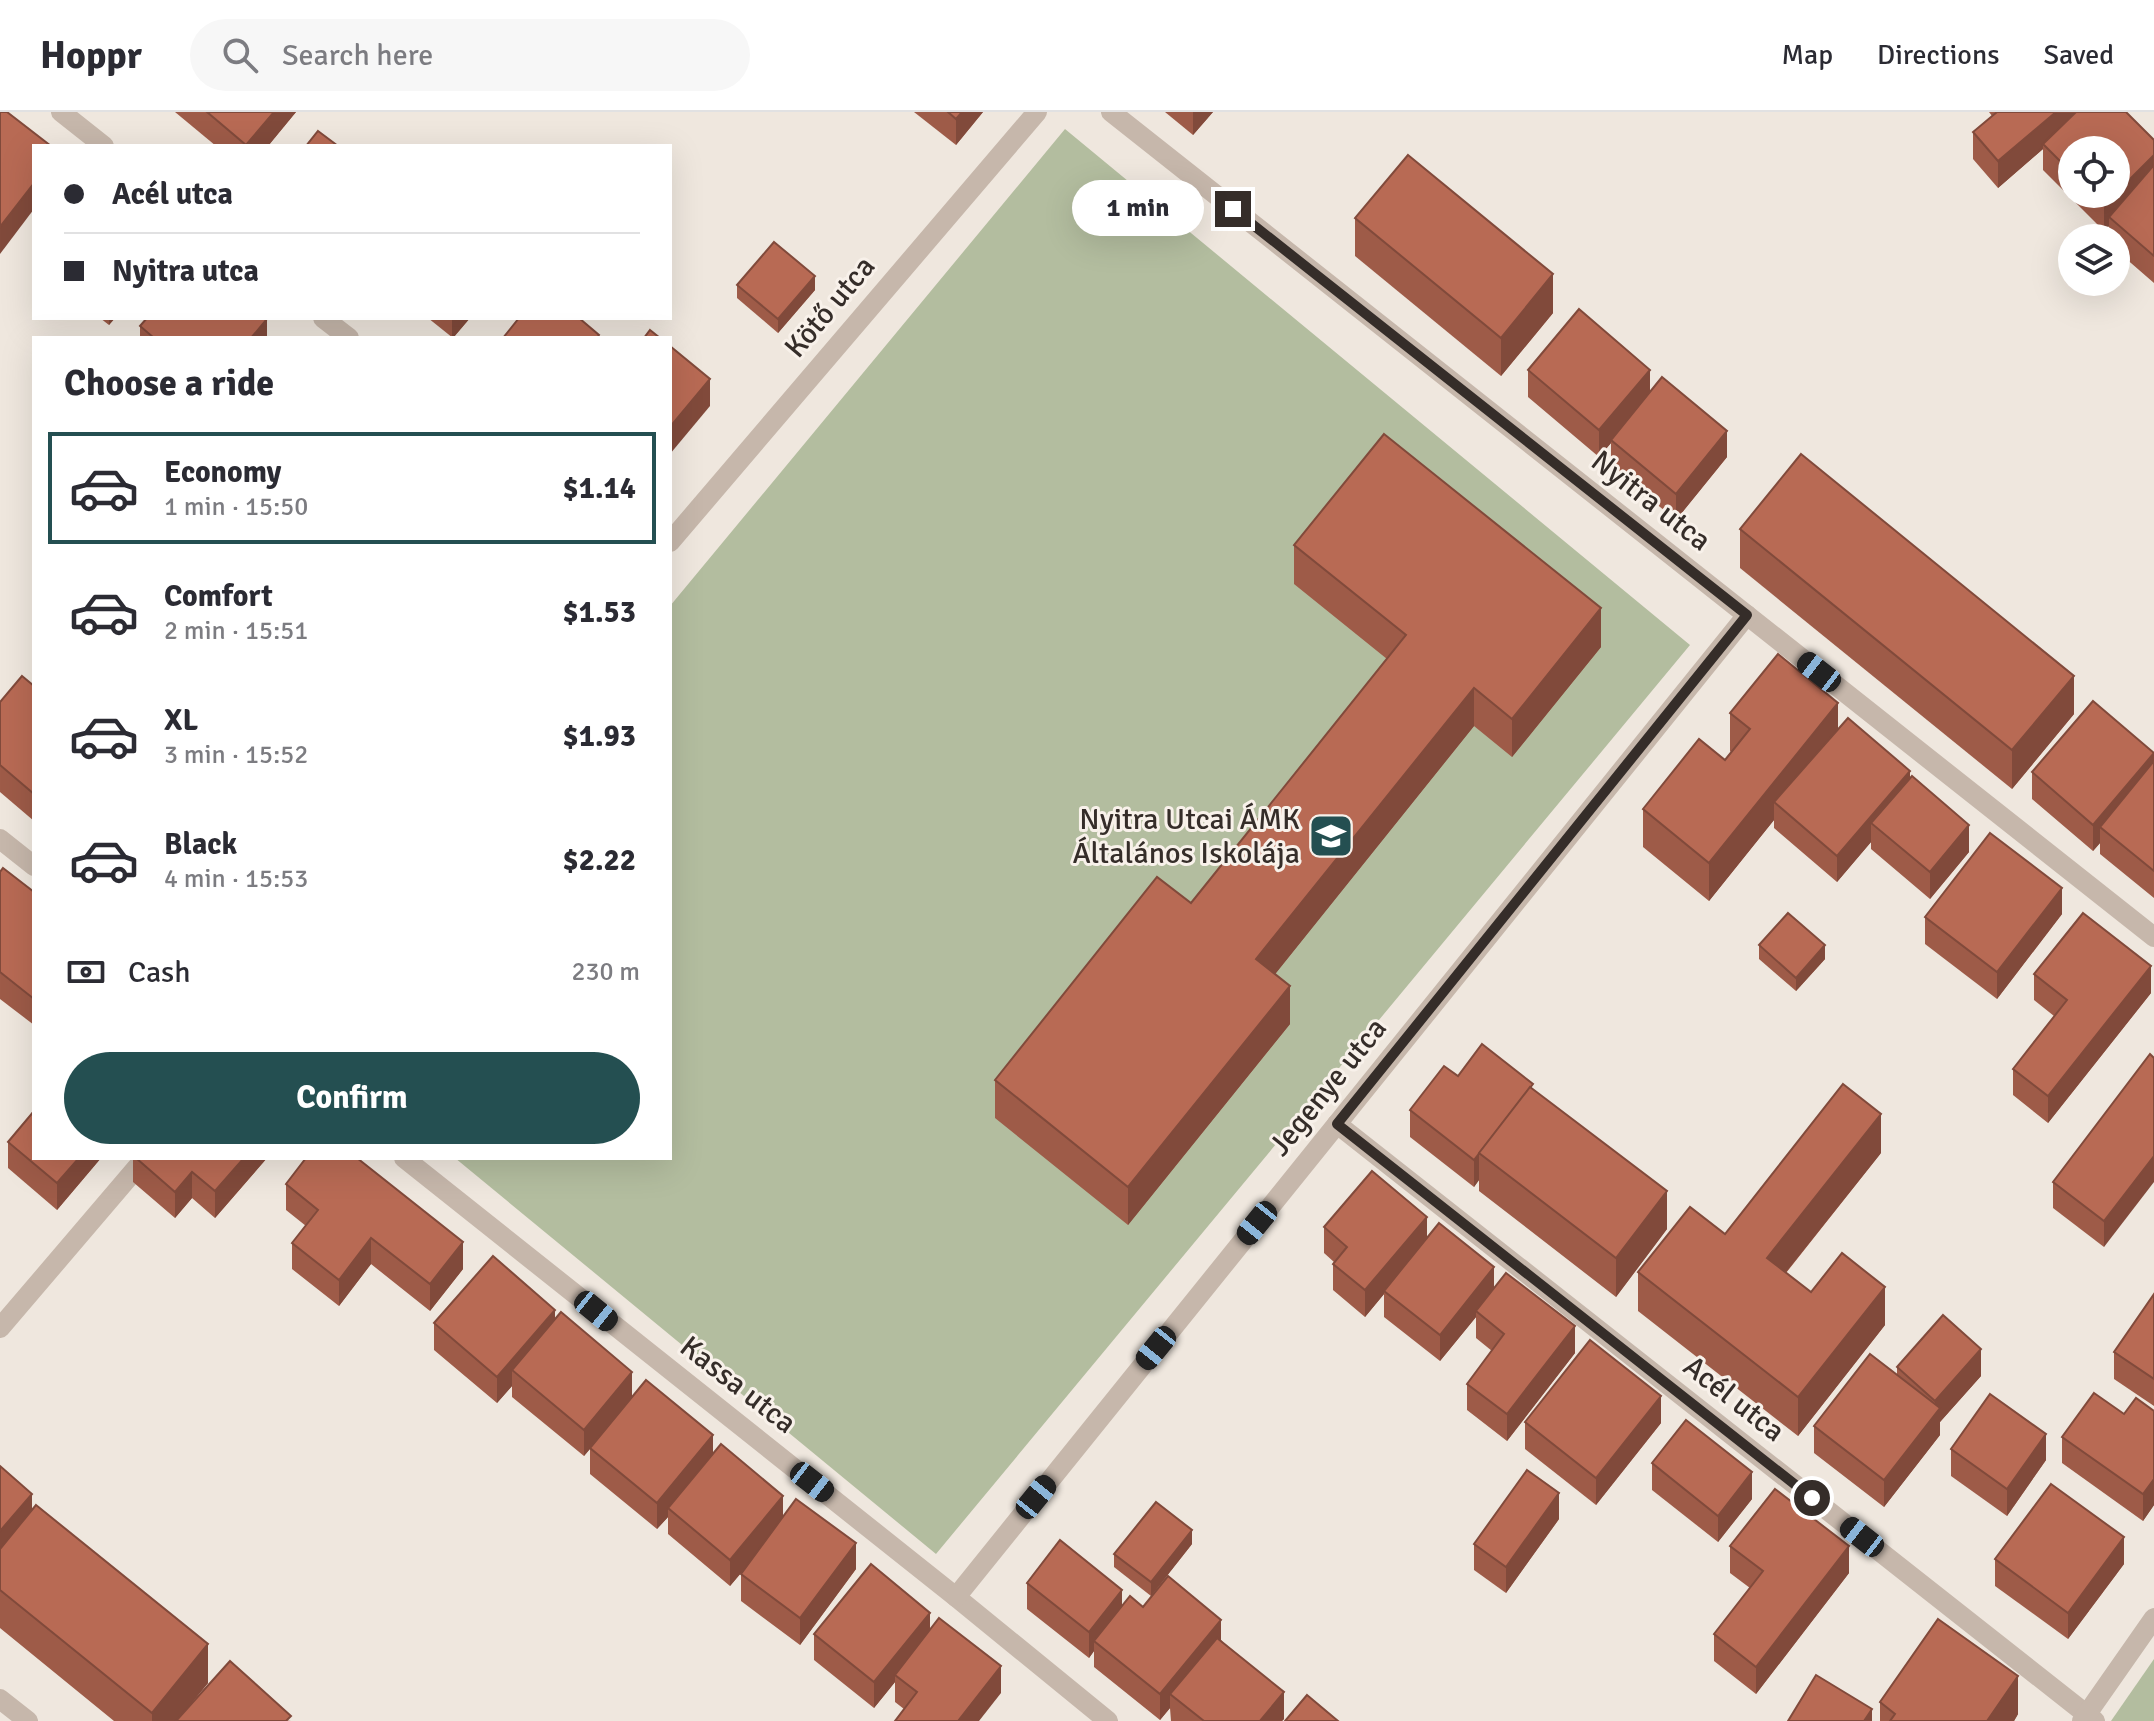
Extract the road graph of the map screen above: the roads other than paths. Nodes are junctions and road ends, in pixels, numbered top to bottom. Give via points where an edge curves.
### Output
1 (61, 112) edge
2 (1037, 112) edge
3 (1111, 112) edge
4 (101, 144) edge
5 (326, 320) edge
6 (346, 336) edge
7 (672, 540) edge
8 (1747, 615) junction
9 (0, 839) edge
10 (32, 864) edge
11 (2154, 937) edge
12 (1337, 1124) junction
13 (143, 1160) edge
14 (407, 1160) edge
15 (0, 1328) edge
16 (956, 1597) junction
17 (2154, 1618) edge
18 (0, 1699) edge
19 (2088, 1719) edge
20 (28, 1721) edge
21 (1108, 1721) edge

1 - 4 street
2 - 7 street, Kötő utca
3 - 8 street, Nyitra utca
5 - 6 street
8 - 11 street, Nyitra utca
8 - 12 street, Jegenye utca
9 - 10 street
12 - 16 street, Jegenye utca
12 - 19 street, Acél utca
13 - 15 street
14 - 16 street, Kassa utca
16 - 21 street, Kassa utca
17 - 19 street
18 - 20 street

